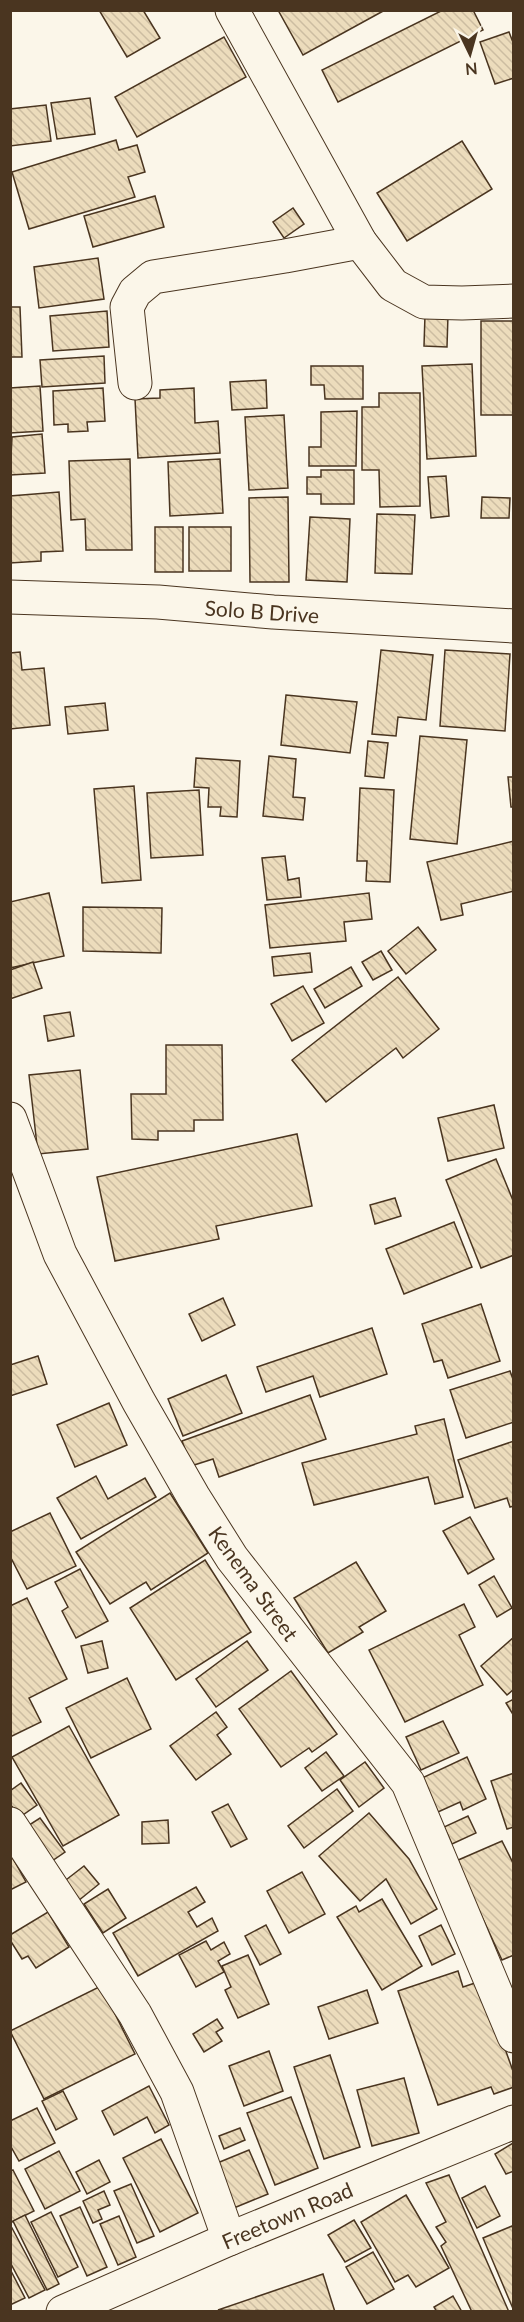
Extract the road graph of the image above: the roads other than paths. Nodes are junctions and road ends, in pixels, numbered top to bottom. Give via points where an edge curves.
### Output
1 (232, 10) edge
2 (360, 242) junction
3 (513, 301) edge
4 (135, 382) dead end
5 (10, 597) edge
6 (513, 626) edge
7 (10, 1119) edge
8 (10, 1824) edge
9 (513, 2036) edge
10 (513, 2122) edge
11 (229, 2239) junction
12 (63, 2312) edge

1 - 2 street
2 - 3 street via 393,285 424,302
2 - 4 street via 153,277 135,292 127,307
5 - 6 street, Solo B Drive via 158,602
7 - 9 street, Kenema Street via 60,1254 193,1496 232,1558 408,1783
8 - 11 street via 135,2014 177,2092
10 - 11 street, Freetown Road
11 - 12 street, Freetown Road

